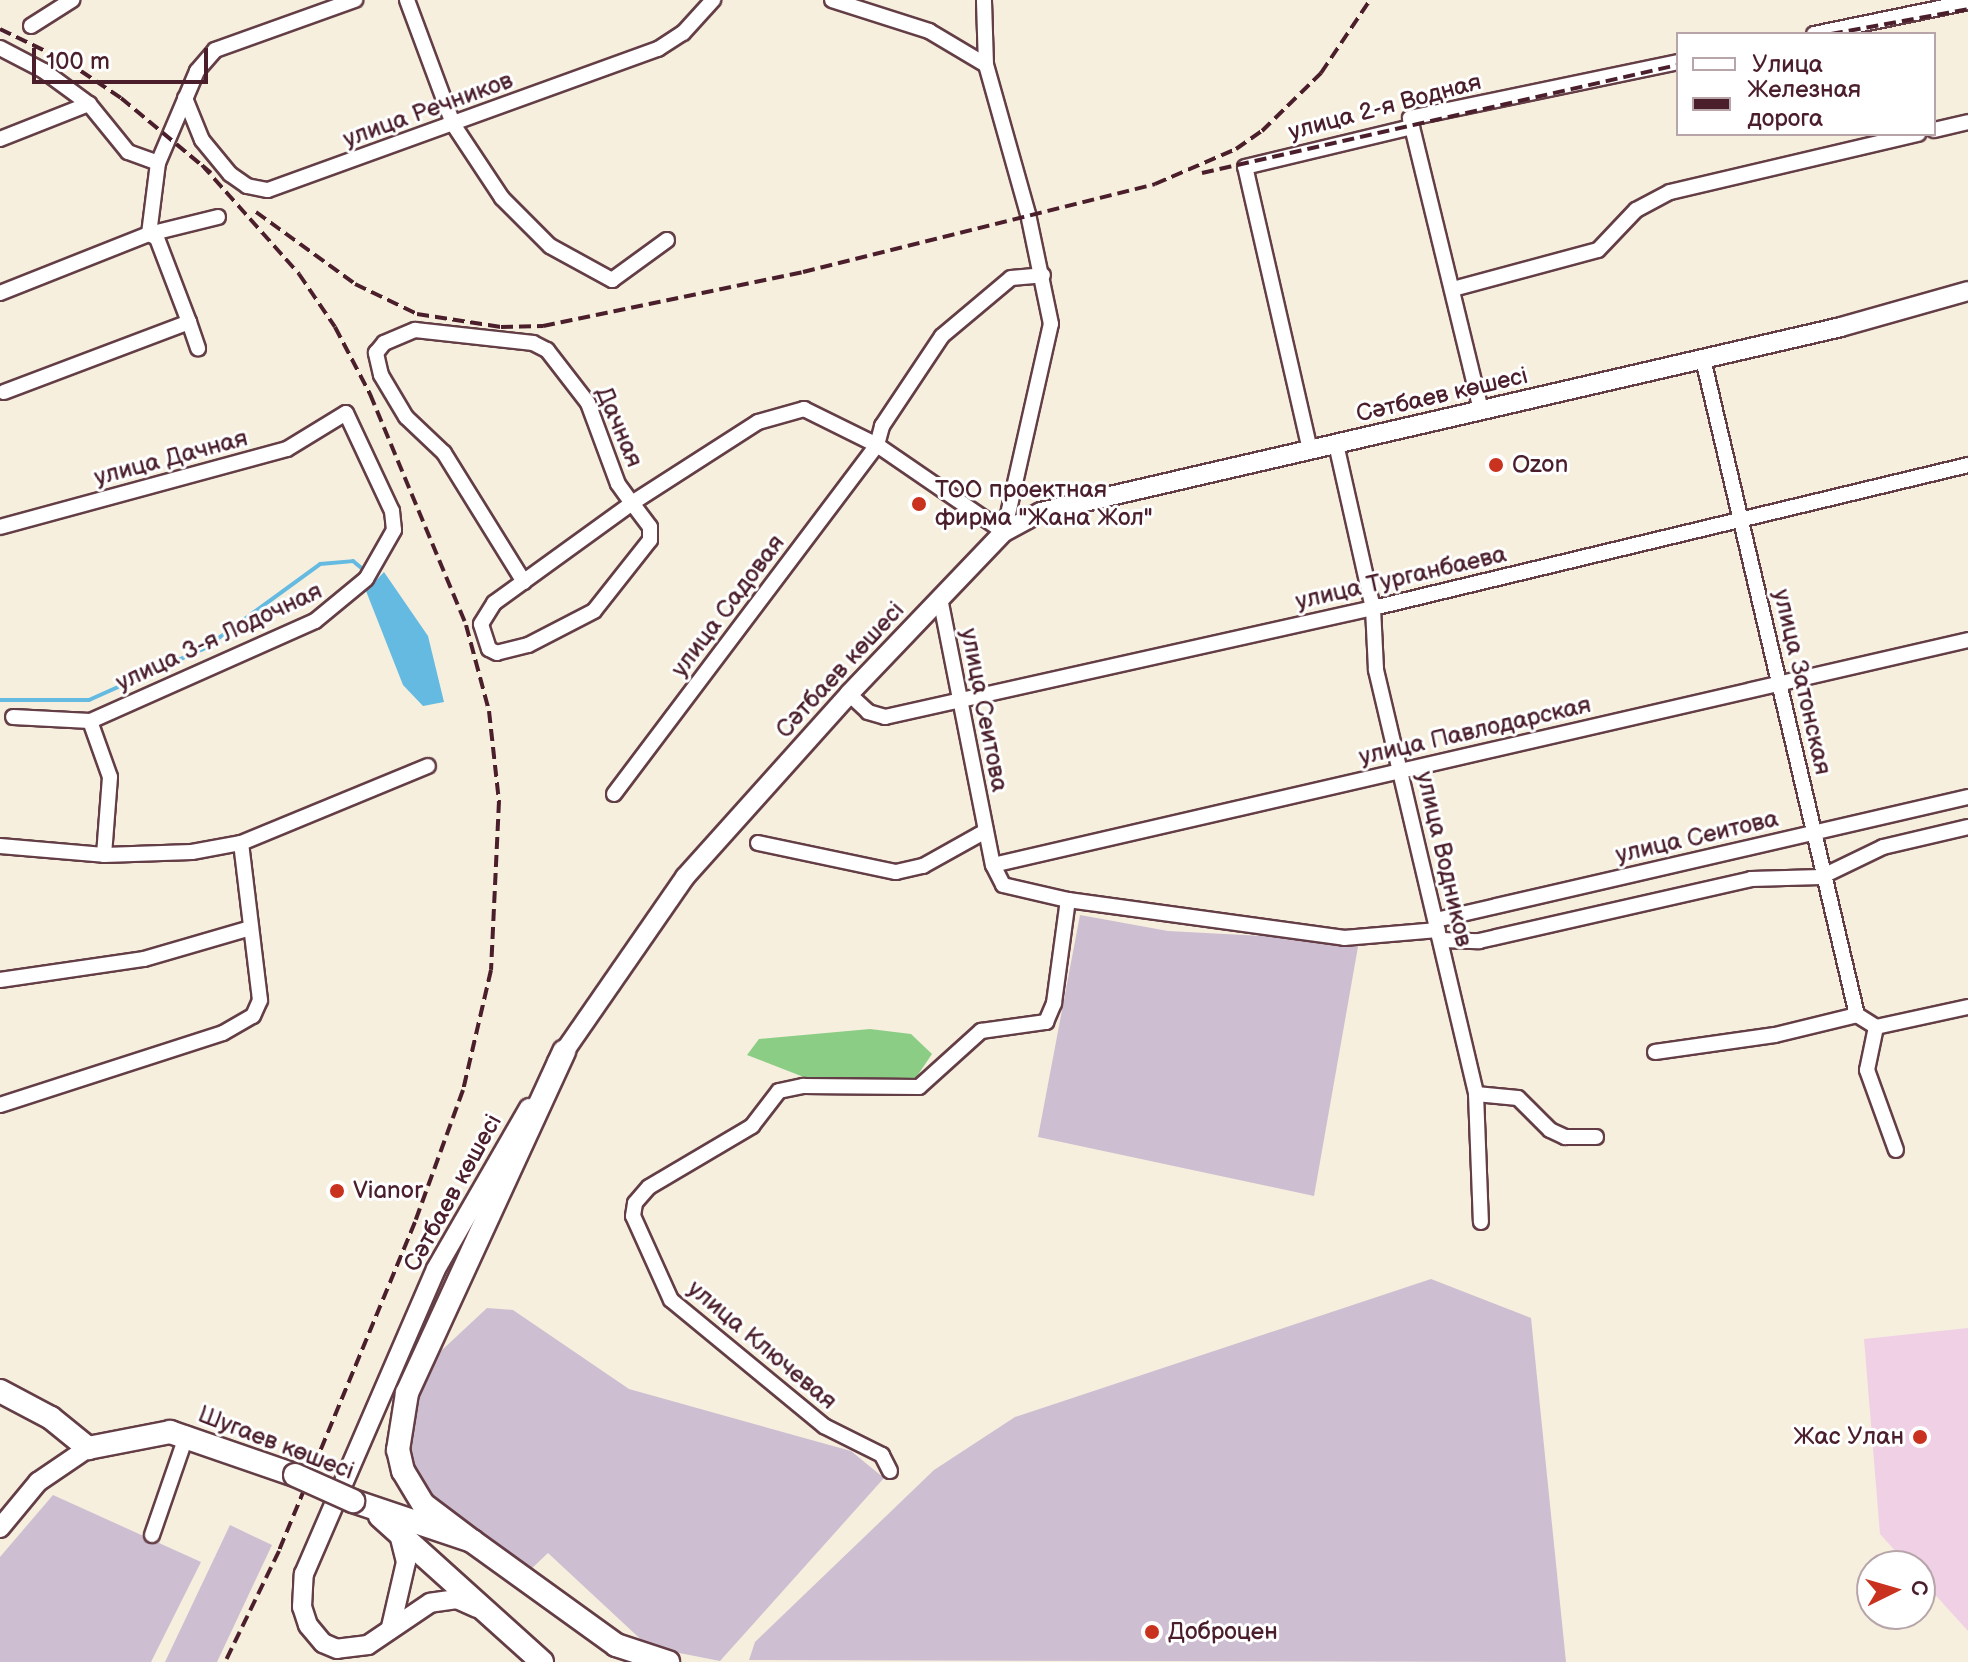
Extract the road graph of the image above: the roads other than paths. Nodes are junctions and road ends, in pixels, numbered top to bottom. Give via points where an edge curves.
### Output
1 (72, 0) edge
2 (355, 0) edge
3 (407, 0) edge
4 (711, 0) edge
5 (832, 0) edge
6 (984, 0) edge
7 (1968, 2) edge
8 (31, 26) dead end
9 (1824, 32) edge
10 (0, 48) edge
11 (1676, 62) edge
12 (986, 65) junction
13 (185, 98) junction
14 (89, 104) junction
15 (1968, 122) edge
16 (453, 124) junction
17 (1412, 127) junction
18 (1936, 130) edge
19 (1909, 136) edge
20 (0, 139) edge
21 (158, 163) junction
22 (218, 217) dead end
23 (149, 234) junction
24 (667, 240) dead end
25 (1043, 275) junction
26 (1453, 289) junction
27 (1968, 291) edge
28 (0, 293) edge
29 (189, 322) junction
30 (198, 348) dead end
31 (1703, 359) junction
32 (4, 392) dead end
33 (1481, 411) junction
34 (346, 413) joint
35 (1336, 444) junction
36 (877, 445) junction
37 (1310, 450) junction
38 (1968, 465) edge
39 (632, 503) junction
40 (1741, 520) junction
41 (0, 527) edge
42 (1004, 532) junction
43 (524, 582) junction
44 (940, 598) junction
45 (1373, 608) junction
46 (1968, 640) edge
47 (1780, 683) junction
48 (849, 694) junction
49 (960, 702) junction
50 (13, 717) dead end
51 (90, 721) junction
52 (428, 766) dead end
53 (1400, 770) junction
54 (614, 794) dead end
55 (1968, 797) edge
56 (1968, 827) edge
57 (986, 831) junction
58 (1812, 833) junction
59 (241, 843) junction
60 (758, 843) dead end
61 (0, 846) edge
62 (104, 855) junction
63 (993, 865) junction
64 (1821, 877) junction
65 (1068, 900) junction
66 (251, 928) junction
67 (1438, 930) junction
68 (0, 980) edge
69 (1968, 1007) edge
70 (1857, 1015) junction
71 (1876, 1027) junction
72 (564, 1051) junction
73 (1655, 1052) dead end
74 (1476, 1094) junction
75 (0, 1105) edge
76 (1596, 1137) dead end
77 (1896, 1150) dead end
78 (1481, 1222) dead end
79 (0, 1391) edge
80 (187, 1434) junction
81 (88, 1448) junction
82 (890, 1471) dead end
83 (363, 1505) junction
84 (0, 1528) edge
85 (398, 1531) junction
86 (152, 1535) dead end
87 (472, 1541) junction
88 (444, 1577) junction
89 (483, 1611) junction
90 (391, 1627) junction
91 (619, 1653) edge
92 (542, 1662) edge
93 (668, 1662) edge

1 - 8 street
2 - 13 street via 215,50
3 - 16 street
4 - 16 street, улица Речников via 683,33 658,49
5 - 12 street via 929,31
6 - 12 street
7 - 9 street
10 - 14 street
11 - 17 street, улица 2-я Водная via 1410,118
12 - 25 street
13 - 16 street, улица Речников via 202,140 230,174 268,190
13 - 21 street
14 - 20 street
14 - 21 street via 128,152
15 - 18 street
16 - 24 street via 502,198 550,246 583,261 603,278 612,280
17 - 26 street
17 - 37 street, улица 2-я Водная via 1245,167
19 - 26 street via 1670,192 1636,210 1598,250
21 - 23 street
22 - 23 street
23 - 28 street
23 - 29 street via 157,238
25 - 36 street, улица Садовая via 1011,278 942,336 882,426
25 - 42 street via 1051,324
26 - 33 street
27 - 31 main road, Сәтбаев көшесі
29 - 30 street
29 - 32 street
31 - 33 main road, Сәтбаев көшесі
31 - 40 street, улица Затонская
33 - 35 main road, Сәтбаев көшесі
34 - 41 street, улица Дачная via 287,449
34 - 51 street, улица 3-я Лодочная via 392,511 390,540 366,579 315,621
35 - 37 main road, Сәтбаев көшесі
35 - 45 street, улица Водников
36 - 39 street via 804,409 758,422
36 - 42 street
36 - 54 street, улица Садовая
37 - 42 main road, Сәтбаев көшесі via 1041,512
38 - 40 street, улица Турганбаева
39 - 43 street
39 - 43 street, Дачная via 650,527 650,540 607,597 594,611 528,645 497,653 483,637 485,611
39 - 43 street, Дачная via 618,484 588,403 547,350 533,343 415,330 384,343 376,353 381,375 406,417 444,453
40 - 45 street, улица Турганбаева
40 - 47 street, улица Затонская
42 - 44 main road, Сәтбаев көшесі
44 - 48 main road, Сәтбаев көшесі
44 - 49 street, улица Сеитова
45 - 49 street, улица Турганбаева
45 - 53 street, улица Водников via 1376,670
46 - 47 street, улица Павлодарская
47 - 53 street, улица Павлодарская
47 - 58 street, улица Затонская
48 - 49 street, улица Турганбаева via 868,712 885,717
48 - 72 main road, Сәтбаев көшесі via 685,877
49 - 57 street, улица Сеитова
50 - 51 street, улица 3-я Лодочная
51 - 62 street via 110,777
52 - 59 street
53 - 63 street, улица Павлодарская
53 - 67 street, улица Водников
55 - 58 street, улица Сеитова
56 - 64 street, улица Сеитова via 1883,847
57 - 60 street via 923,866 896,872
57 - 63 street, улица Сеитова
58 - 64 street, улица Затонская
58 - 67 street, улица Сеитова
59 - 62 street
59 - 66 street
61 - 62 street
63 - 65 street, улица Сеитова via 1003,885
64 - 67 street, улица Сеитова via 1751,879 1479,941
64 - 70 street, улица Затонская
65 - 67 street, улица Сеитова via 1344,938
65 - 82 street, улица Ключевая via 1054,1003 1046,1022 981,1031 919,1087 803,1086 779,1091 752,1126 649,1187 635,1203 633,1216 671,1300 824,1426 882,1455
66 - 68 street via 144,959
66 - 75 street via 260,1000 253,1016 240,1026
67 - 74 street, улица Водников
69 - 71 street
70 - 71 street
70 - 73 street via 1775,1035
71 - 77 street via 1867,1070
72 - 87 highway via 407,1393 398,1450 403,1471 423,1504
72 - 90 main road, Сәтбаев көшесі via 436,1269 304,1574 302,1607 323,1643 351,1651
74 - 76 street via 1518,1098 1550,1130 1565,1137
74 - 78 street, улица Водников
79 - 81 highway via 51,1418
80 - 81 highway, Шугаев көшесі via 170,1432
80 - 83 highway, Шугаев көшесі, bridge
80 - 86 street
81 - 84 main road, Шугаев көшесі via 38,1482
83 - 85 highway, Шугаев көшесі
83 - 87 highway, Шугаев көшесі
85 - 88 highway, Шугаев көшесі
85 - 90 main road via 406,1562
87 - 88 highway via 455,1541 445,1549
87 - 91 highway, Шугаев көшесі
88 - 89 highway
89 - 90 main road, Сәтбаев көшесі via 457,1599 430,1603
89 - 92 highway
91 - 93 highway, Шугаев көшесі

